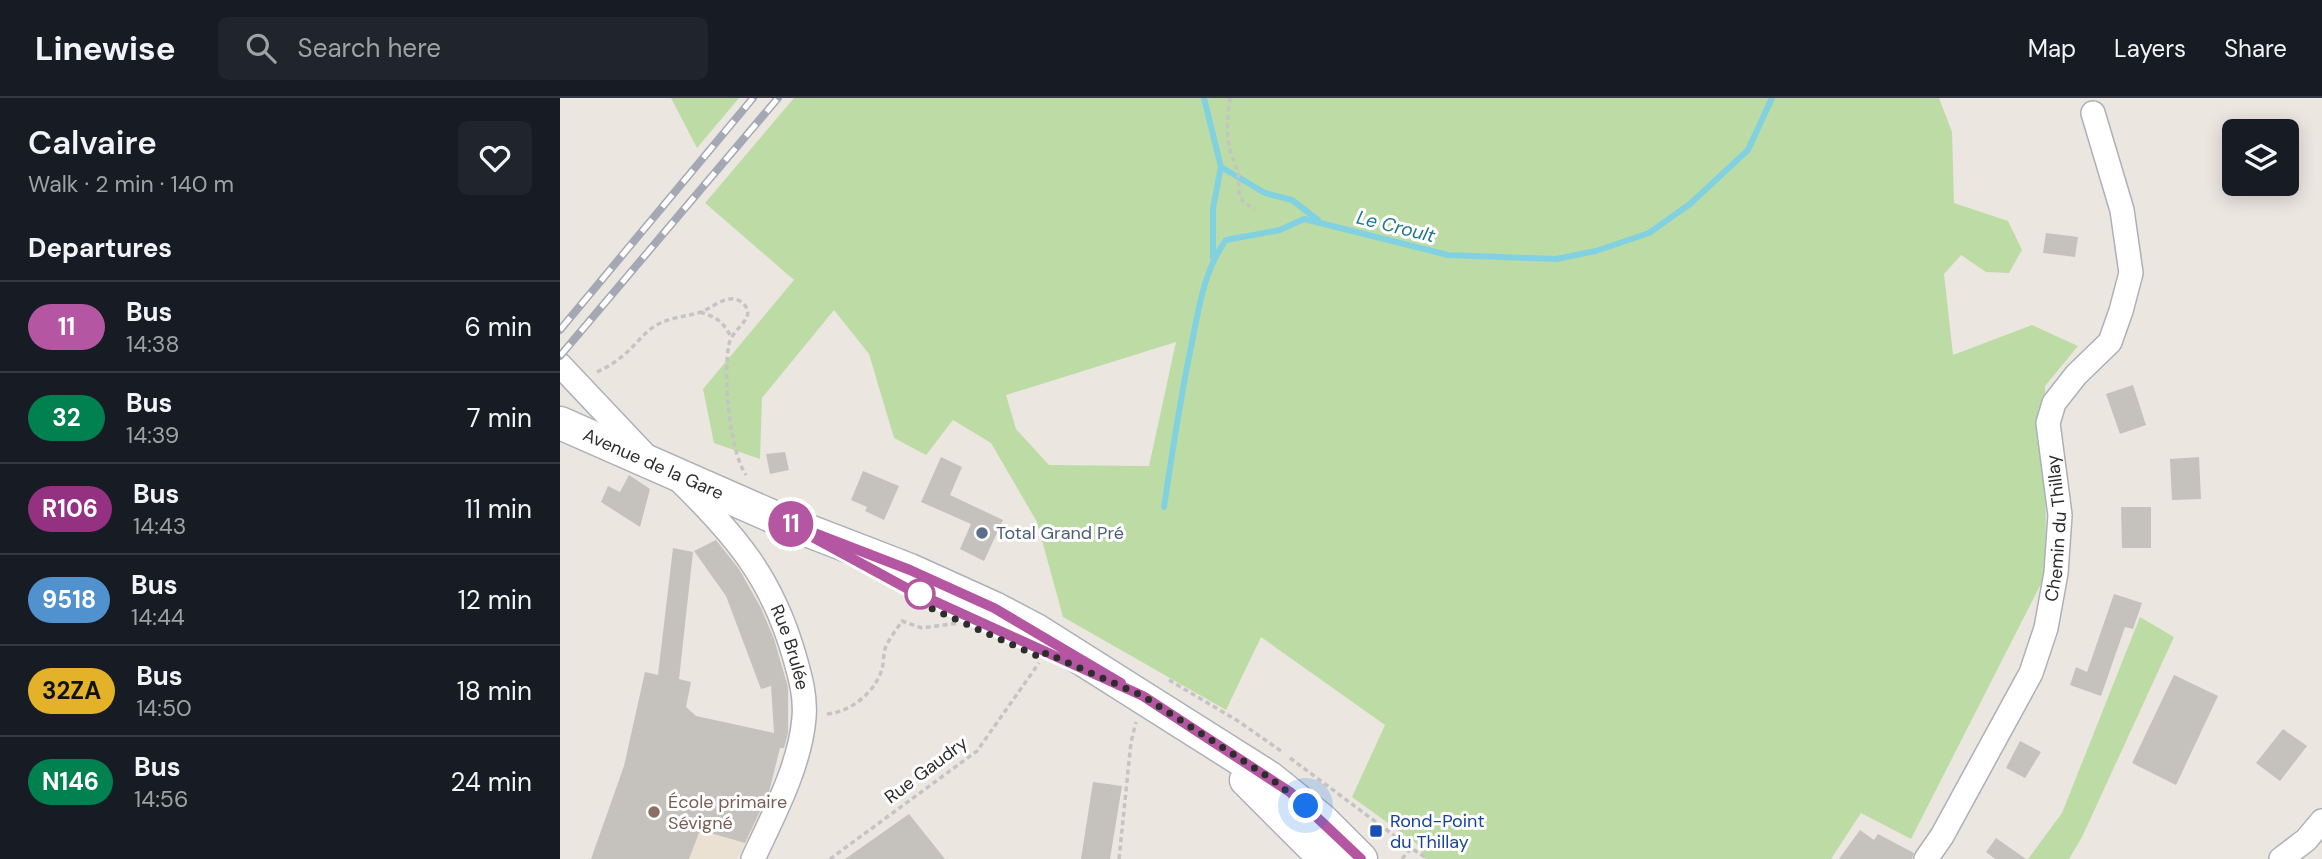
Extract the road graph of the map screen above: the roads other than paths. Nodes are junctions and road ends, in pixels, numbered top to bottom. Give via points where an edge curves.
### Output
1 (2093, 113) dead end
2 (560, 365) edge
3 (560, 423) edge
4 (658, 465) junction
5 (783, 521) junction
6 (1150, 685) junction
7 (1194, 730) junction
8 (2322, 821) edge
9 (752, 859) edge
10 (1325, 859) edge
11 (1361, 859) edge
12 (1926, 859) edge
13 (2281, 859) edge

1 - 12 street, Chemin du Thillay via 2122,210 2131,273 2110,342 2054,403 2048,423 2060,515 2046,628 2031,673
2 - 4 street, Rue Brulée
3 - 4 main road, Avenue de la Gare
4 - 5 main road, Avenue de la Gare
4 - 9 street, Rue Brulée via 722,522 752,560 774,597 803,687 803,724 786,787
5 - 6 main road, Avenue de la Gare via 910,570
5 - 6 main road, Avenue de la Gare via 910,590 1046,653
6 - 7 main road, Avenue de la Gare
7 - 10 main road, Avenue de la Gare
7 - 11 main road, Avenue de la Gare via 1290,792
8 - 13 street

